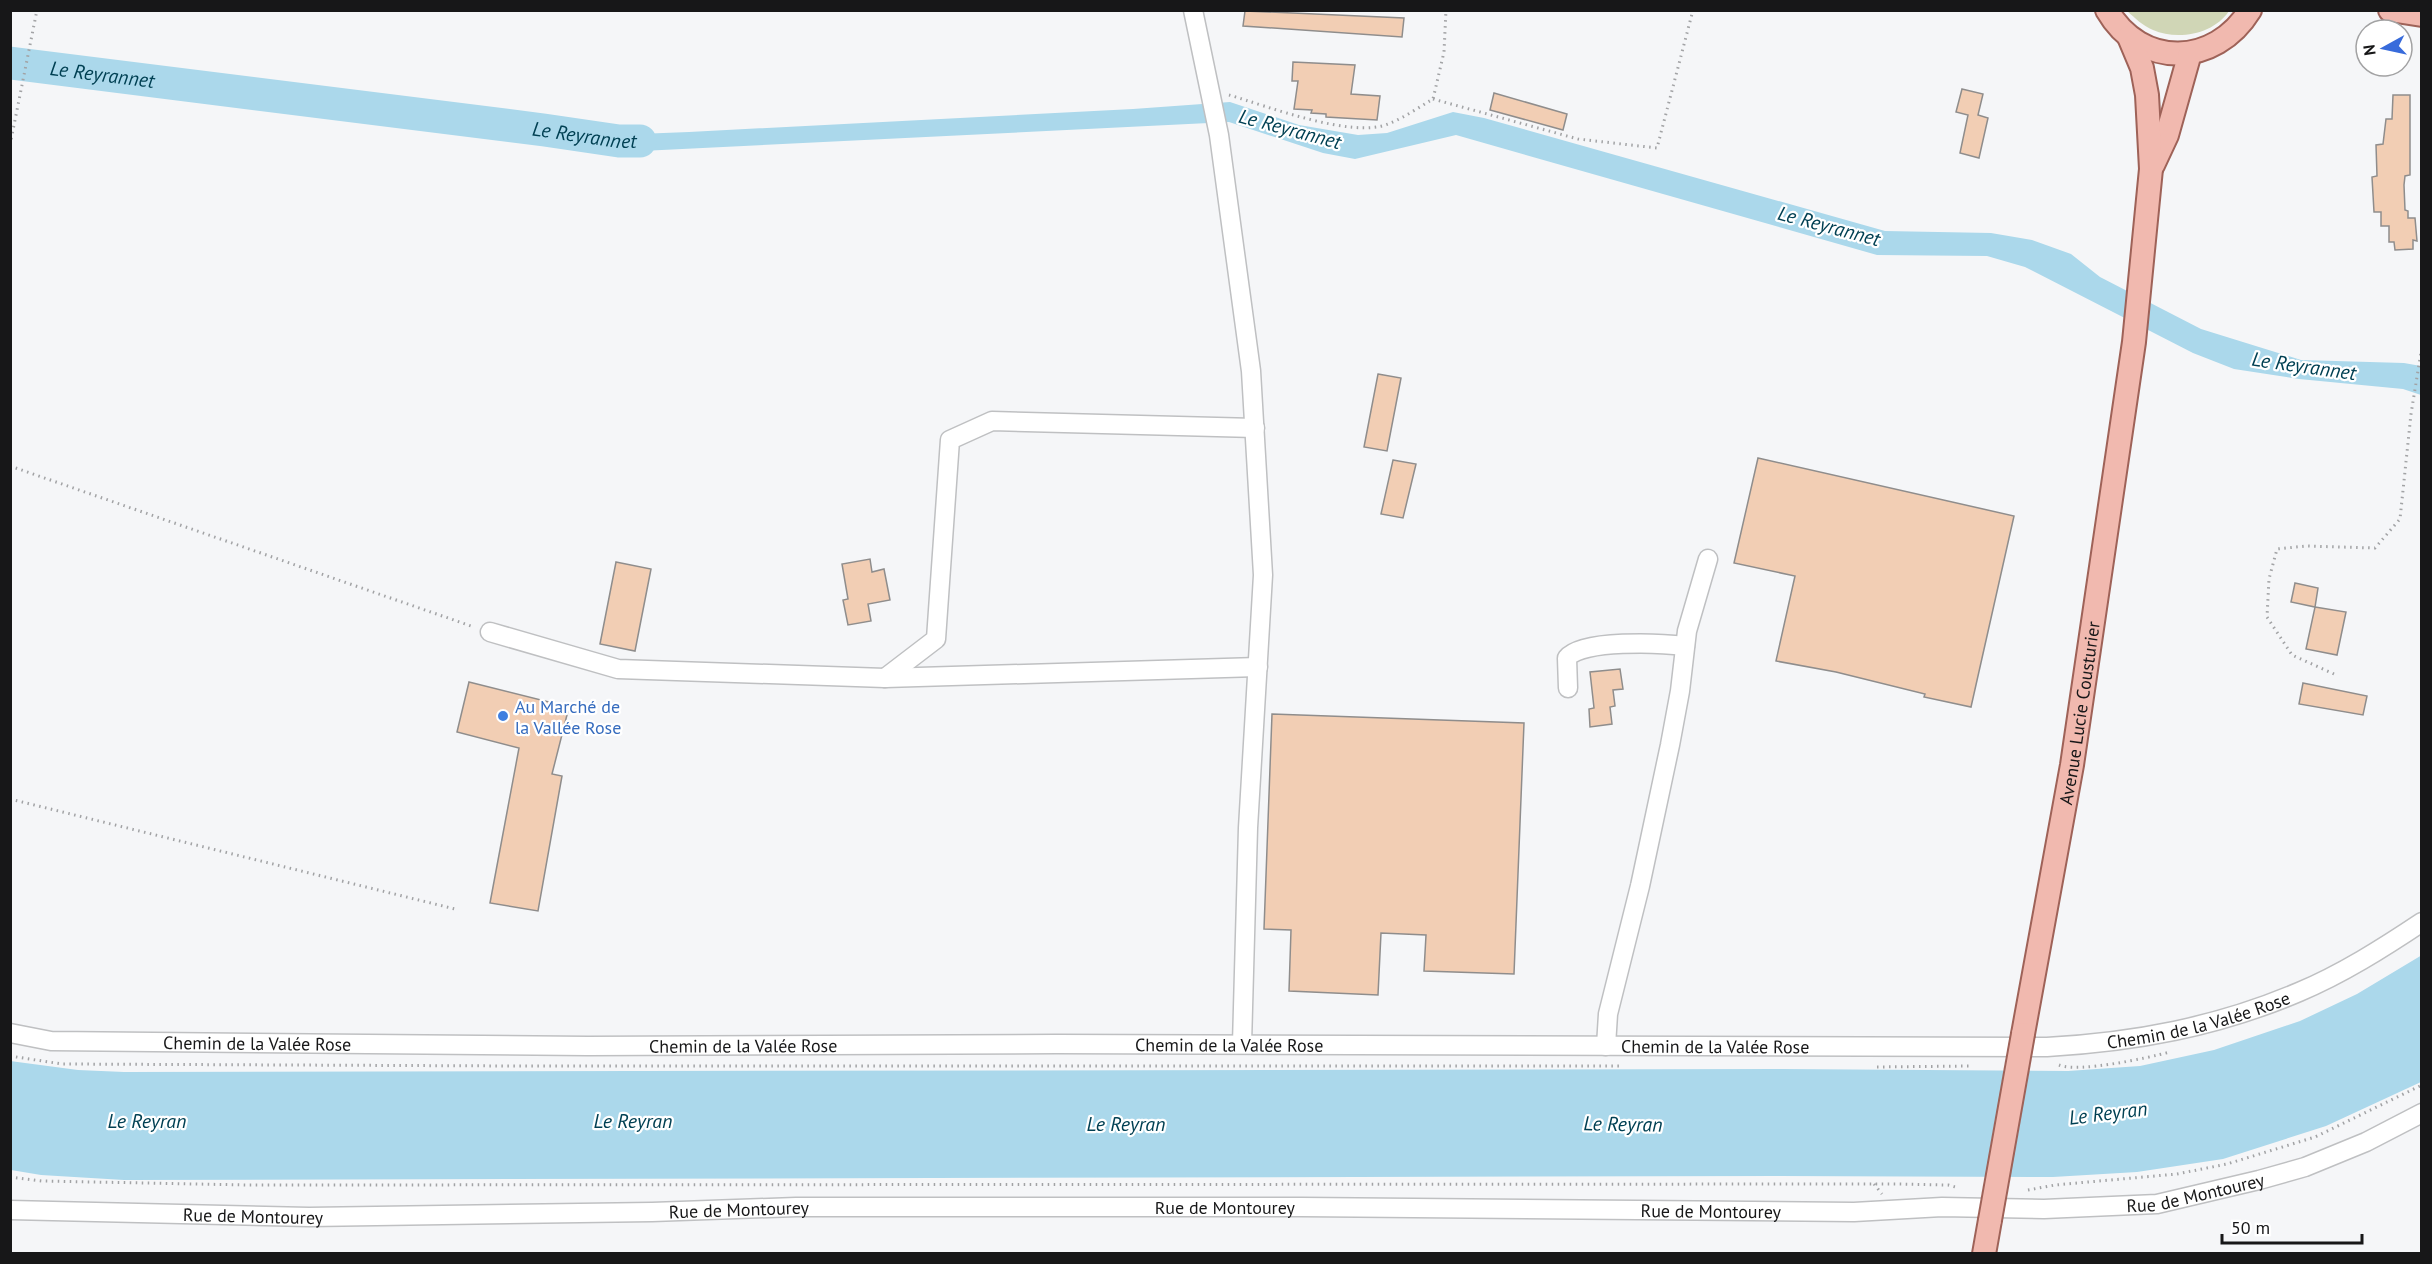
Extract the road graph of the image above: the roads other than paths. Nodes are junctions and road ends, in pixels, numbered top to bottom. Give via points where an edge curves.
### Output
1 (1193, 10) edge
2 (2107, 10) edge
3 (2250, 10) edge
4 (2390, 10) edge
5 (2421, 15) edge
6 (2129, 37) junction
7 (2190, 53) junction
8 (2151, 169) junction
9 (1255, 428) junction
10 (1708, 560) dead end
11 (490, 632) road end
12 (1684, 646) junction
13 (1258, 667) junction
14 (885, 678) junction
15 (1568, 688) dead end
16 (2421, 922) edge
17 (10, 1033) edge
18 (1242, 1044) junction
19 (1606, 1046) junction
20 (2421, 1113) edge
21 (10, 1210) edge
22 (1984, 1254) edge

1 - 9 street via 1219,135 1250,360
2 - 6 main road
3 - 7 main road via 2240,27 2218,44
4 - 5 main road
6 - 7 main road via 2148,48
6 - 8 main road, Avenue Lucie Cousturier via 2142,68 2147,95
7 - 8 main road, Avenue Lucie Cousturier via 2167,135
8 - 22 main road, Avenue Lucie Cousturier, bridge via 2134,342 2072,765
9 - 13 street via 1263,575
9 - 14 street via 992,421 950,440 936,639
10 - 12 street
11 - 14 street via 618,669
12 - 15 street via 1630,645 1578,651 1567,658
12 - 19 street via 1670,746 1608,1014
13 - 14 street
13 - 18 street via 1248,828
16 - 19 street, Chemin de la Valée Rose via 2373,954 2300,992 2215,1022 2148,1037 2046,1047
17 - 18 street, Chemin de la Valée Rose via 51,1041 552,1046
18 - 19 street, Chemin de la Valée Rose
20 - 21 street, Rue de Montourey via 2366,1142 2305,1167 2259,1180 2157,1204 2044,1209 1942,1207 1843,1212 820,1207 309,1217

